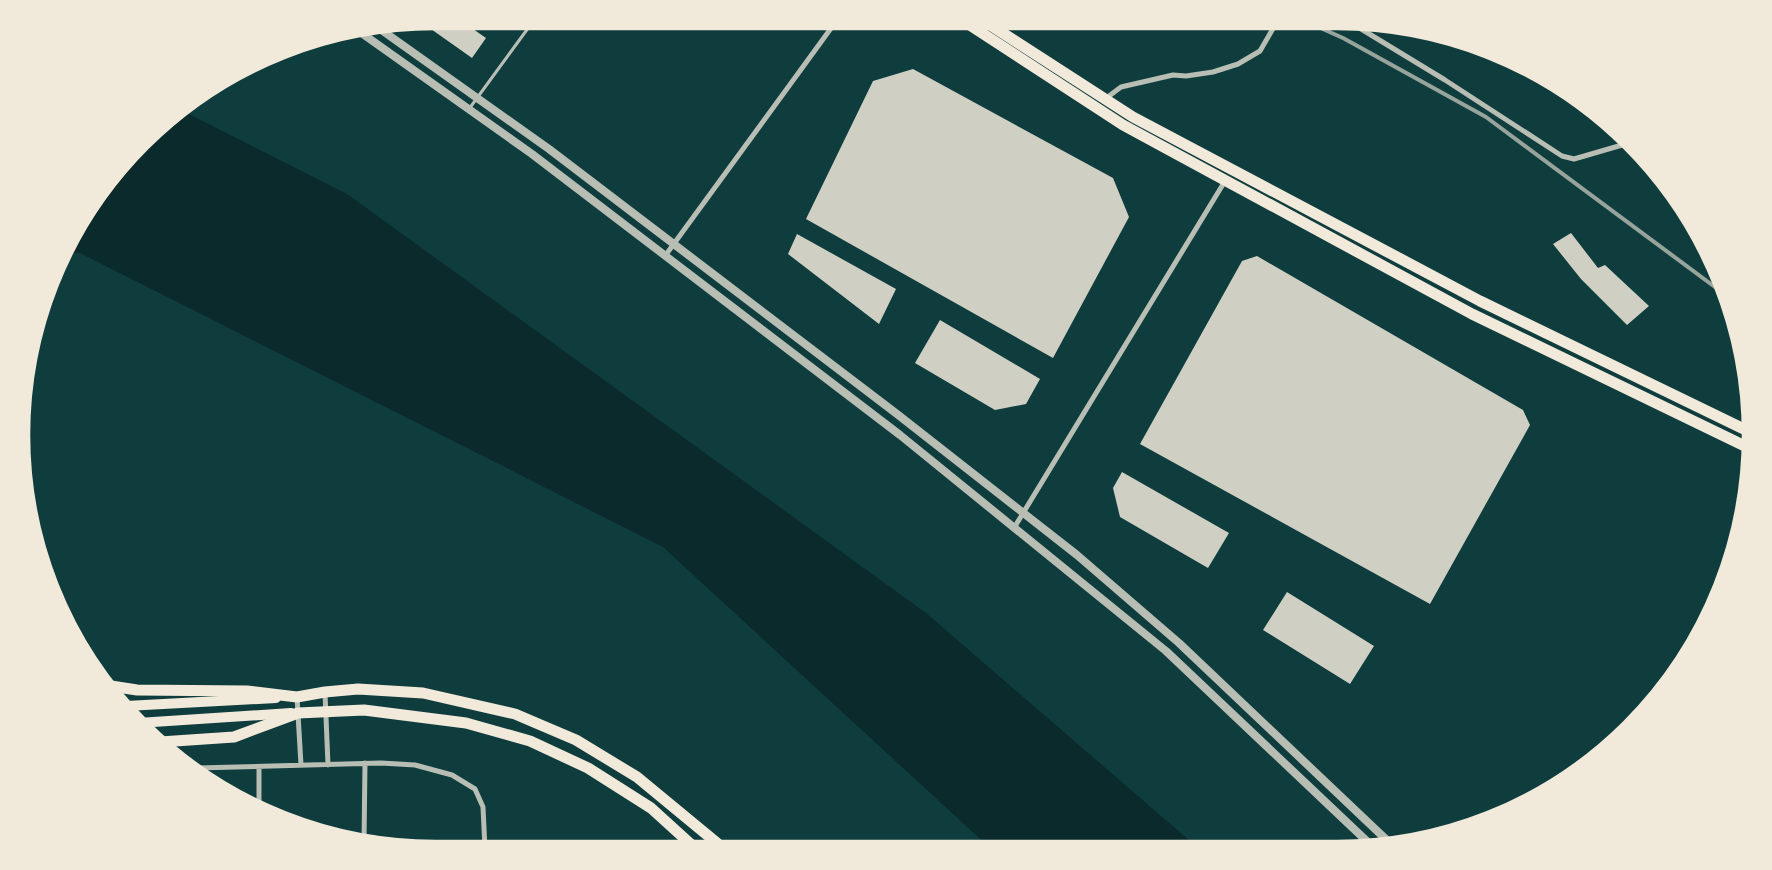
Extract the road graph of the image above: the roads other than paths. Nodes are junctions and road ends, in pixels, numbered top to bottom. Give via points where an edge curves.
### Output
1 (527, 29) edge
2 (830, 29) edge
3 (976, 29) edge
4 (998, 29) edge
5 (1273, 29) edge
6 (1363, 30) edge
7 (384, 32) edge
8 (365, 35) edge
9 (476, 97) junction
10 (1105, 99) junction
11 (469, 109) junction
12 (1621, 145) edge
13 (1232, 170) junction
14 (1225, 180) junction
15 (674, 244) junction
16 (665, 256) junction
17 (1743, 428) edge
18 (1743, 445) edge
19 (1023, 513) junction
20 (1014, 528) junction
21 (117, 687) edge
22 (325, 692) junction
23 (297, 697) junction
24 (133, 706) edge
25 (326, 712) junction
26 (298, 713) junction
27 (148, 722) edge
28 (169, 741) edge
29 (365, 763) junction
30 (301, 765) junction
31 (328, 765) junction
32 (259, 767) junction
33 (202, 768) edge
34 (259, 801) edge
35 (364, 835) edge
36 (1385, 838) edge
37 (1366, 840) edge
38 (484, 841) edge
39 (687, 841) edge
40 (715, 841) edge

1 - 9 lane
2 - 15 street
3 - 14 highway via 1123,125
4 - 10 highway
5 - 10 street via 1260,51 1238,64 1200,75 1173,75 1121,87
6 - 12 street via 1562,156 1574,159
7 - 9 street
8 - 11 street
9 - 11 lane
9 - 15 street
10 - 13 highway
11 - 16 street
13 - 14 street
13 - 17 highway via 1480,301
14 - 18 highway via 1472,314
14 - 19 street
15 - 16 street
15 - 19 street
16 - 20 street via 900,435
19 - 20 street
19 - 36 street via 1180,643
20 - 37 street via 1166,651
21 - 23 highway via 248,691
22 - 23 highway
22 - 25 street
22 - 40 highway via 358,689 423,694 514,714 576,740 637,777
23 - 24 main road
23 - 26 street
25 - 26 highway
25 - 31 street
25 - 39 highway via 364,710 466,723 530,742 588,768 651,808
26 - 27 main road
26 - 28 highway via 234,737
26 - 30 street
29 - 31 street
29 - 35 street
29 - 38 street via 415,765 452,775 475,789 483,807
30 - 31 street
30 - 32 street
32 - 33 street
32 - 34 street

